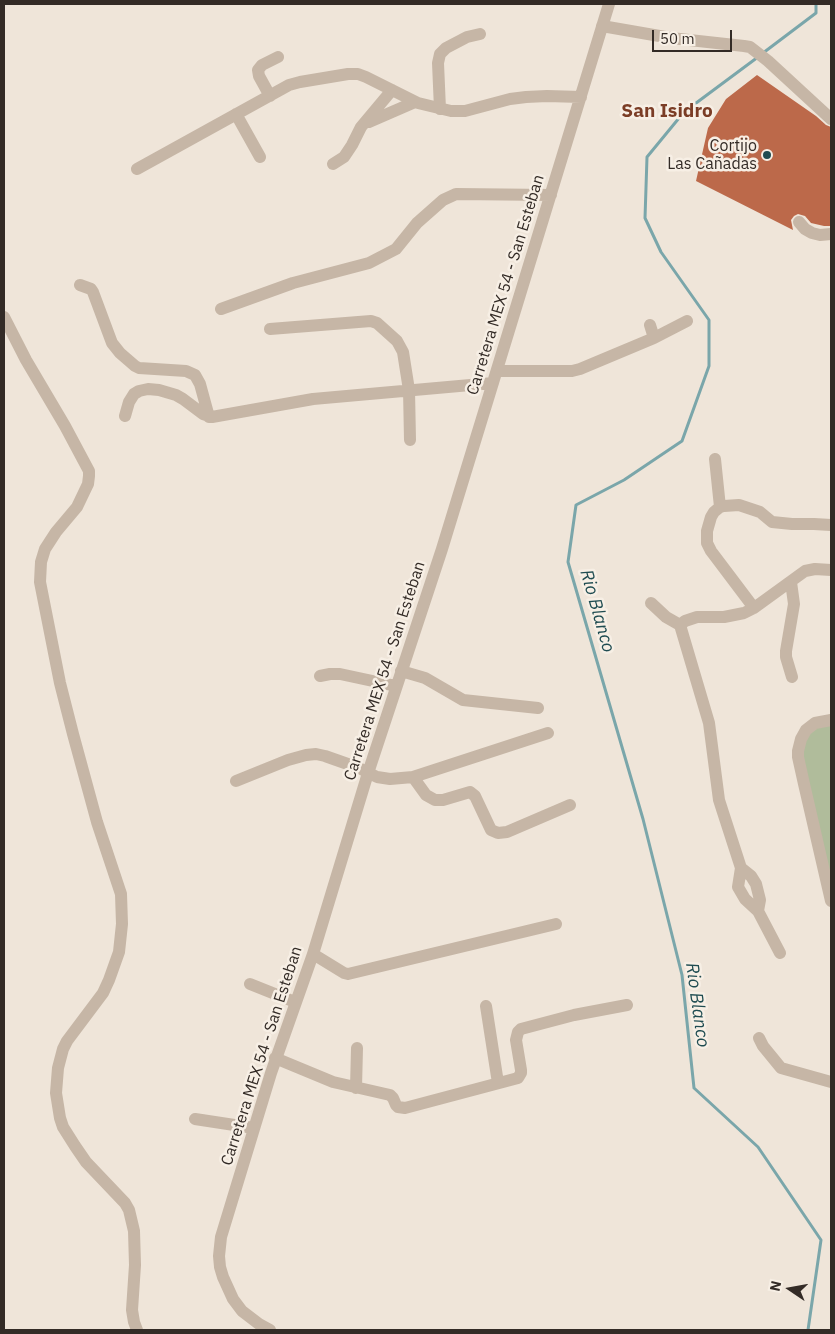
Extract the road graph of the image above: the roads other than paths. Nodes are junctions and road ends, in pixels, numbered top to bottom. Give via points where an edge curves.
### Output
1 (609, 4) edge
2 (602, 26) junction
3 (480, 34) dead end
4 (278, 57) dead end
5 (392, 90) junction
6 (270, 96) junction
7 (581, 97) junction
8 (415, 102) junction
9 (440, 109) junction
10 (236, 114) junction
11 (831, 119) edge
12 (364, 124) junction
13 (260, 157) dead end
14 (333, 164) dead end
15 (137, 169) dead end
16 (551, 195) junction
17 (799, 222) dead end
18 (831, 234) edge
19 (80, 285) dead end
20 (221, 309) dead end
21 (4, 317) edge
22 (688, 321) dead end
23 (650, 325) dead end
24 (270, 329) dead end
25 (654, 338) junction
26 (495, 377) junction
27 (409, 390) junction
28 (125, 416) dead end
29 (209, 417) junction
30 (410, 440) dead end
31 (715, 459) dead end
32 (720, 507) junction
33 (831, 525) edge
34 (831, 570) edge
35 (791, 582) junction
36 (651, 604) dead end
37 (754, 608) junction
38 (680, 625) junction
39 (401, 671) junction
40 (320, 676) dead end
41 (792, 677) dead end
42 (396, 686) junction
43 (538, 708) dead end
44 (831, 720) edge
45 (548, 732) dead end
46 (368, 774) junction
47 (413, 777) junction
48 (236, 781) dead end
49 (570, 805) dead end
50 (831, 901) edge
51 (556, 924) dead end
52 (780, 953) dead end
53 (312, 954) junction
54 (250, 984) dead end
55 (295, 1002) junction
56 (627, 1005) dead end
57 (486, 1006) dead end
58 (759, 1038) dead end
59 (357, 1048) dead end
60 (275, 1058) junction
61 (831, 1082) edge
62 (498, 1083) junction
63 (356, 1088) junction
64 (195, 1119) dead end
65 (254, 1128) junction
66 (137, 1330) edge
67 (270, 1330) edge

1 - 2 street, Carretera MEX 54 - San Esteban
2 - 7 street, Carretera MEX 54 - San Esteban
2 - 11 street via 754,49
3 - 9 street via 467,37 440,54
4 - 6 street via 258,70
5 - 6 street via 363,76 348,74 294,84
5 - 8 street
5 - 12 street
6 - 10 street
7 - 9 street via 526,97 465,110
7 - 16 street, Carretera MEX 54 - San Esteban
8 - 9 street
8 - 12 street
10 - 13 street
10 - 15 street
12 - 14 street via 344,158
16 - 20 street via 456,194 443,200 417,223 396,249 369,263 293,283
16 - 26 street, Carretera MEX 54 - San Esteban
17 - 18 street via 812,232
19 - 29 street via 93,292 112,342 134,366 186,371 195,375
21 - 66 street via 89,471 88,484 77,507 45,549 40,562 40,582 72,734 121,894 122,924 119,952 109,980 63,1049 56,1093 60,1118 71,1140 129,1210 134,1231 132,1310
22 - 25 street
23 - 25 street
24 - 27 street via 375,322 388,332 403,352
25 - 26 street via 572,371
26 - 27 street
26 - 39 street, Carretera MEX 54 - San Esteban
27 - 29 street via 313,399
27 - 30 street
28 - 29 street via 134,394 148,389 176,395
31 - 32 street
32 - 33 street via 746,507 760,512 772,522
32 - 37 street via 710,517 708,543
34 - 35 street via 805,571
35 - 37 street
35 - 41 street via 794,604 786,657
36 - 38 street
37 - 38 street via 731,616 697,617
38 - 52 street via 708,717 719,800 741,868 756,884 760,900 758,911
39 - 42 street, Carretera MEX 54 - San Esteban
39 - 43 street via 425,678 464,700
40 - 42 street via 340,674
42 - 46 street, Carretera MEX 54 - San Esteban
44 - 50 street via 815,723 806,730 798,751
45 - 47 street
46 - 47 street via 390,779
46 - 48 street via 316,754 288,760
46 - 53 street, Carretera MEX 54 - San Esteban
47 - 49 street via 426,795 434,800 470,792 491,830 498,833
51 - 53 street via 350,974
53 - 55 street, Carretera MEX 54 - San Esteban
54 - 55 street
55 - 60 street, Carretera MEX 54 - San Esteban
56 - 62 street via 521,1029 516,1040 521,1073 518,1078
57 - 62 street
58 - 61 street via 781,1068
59 - 63 street
60 - 63 street
60 - 65 street, Carretera MEX 54 - San Esteban
62 - 63 street via 401,1108 390,1095
64 - 65 street
65 - 67 street, Carretera MEX 54 - San Esteban via 224,1225 219,1256 224,1278 238,1307

